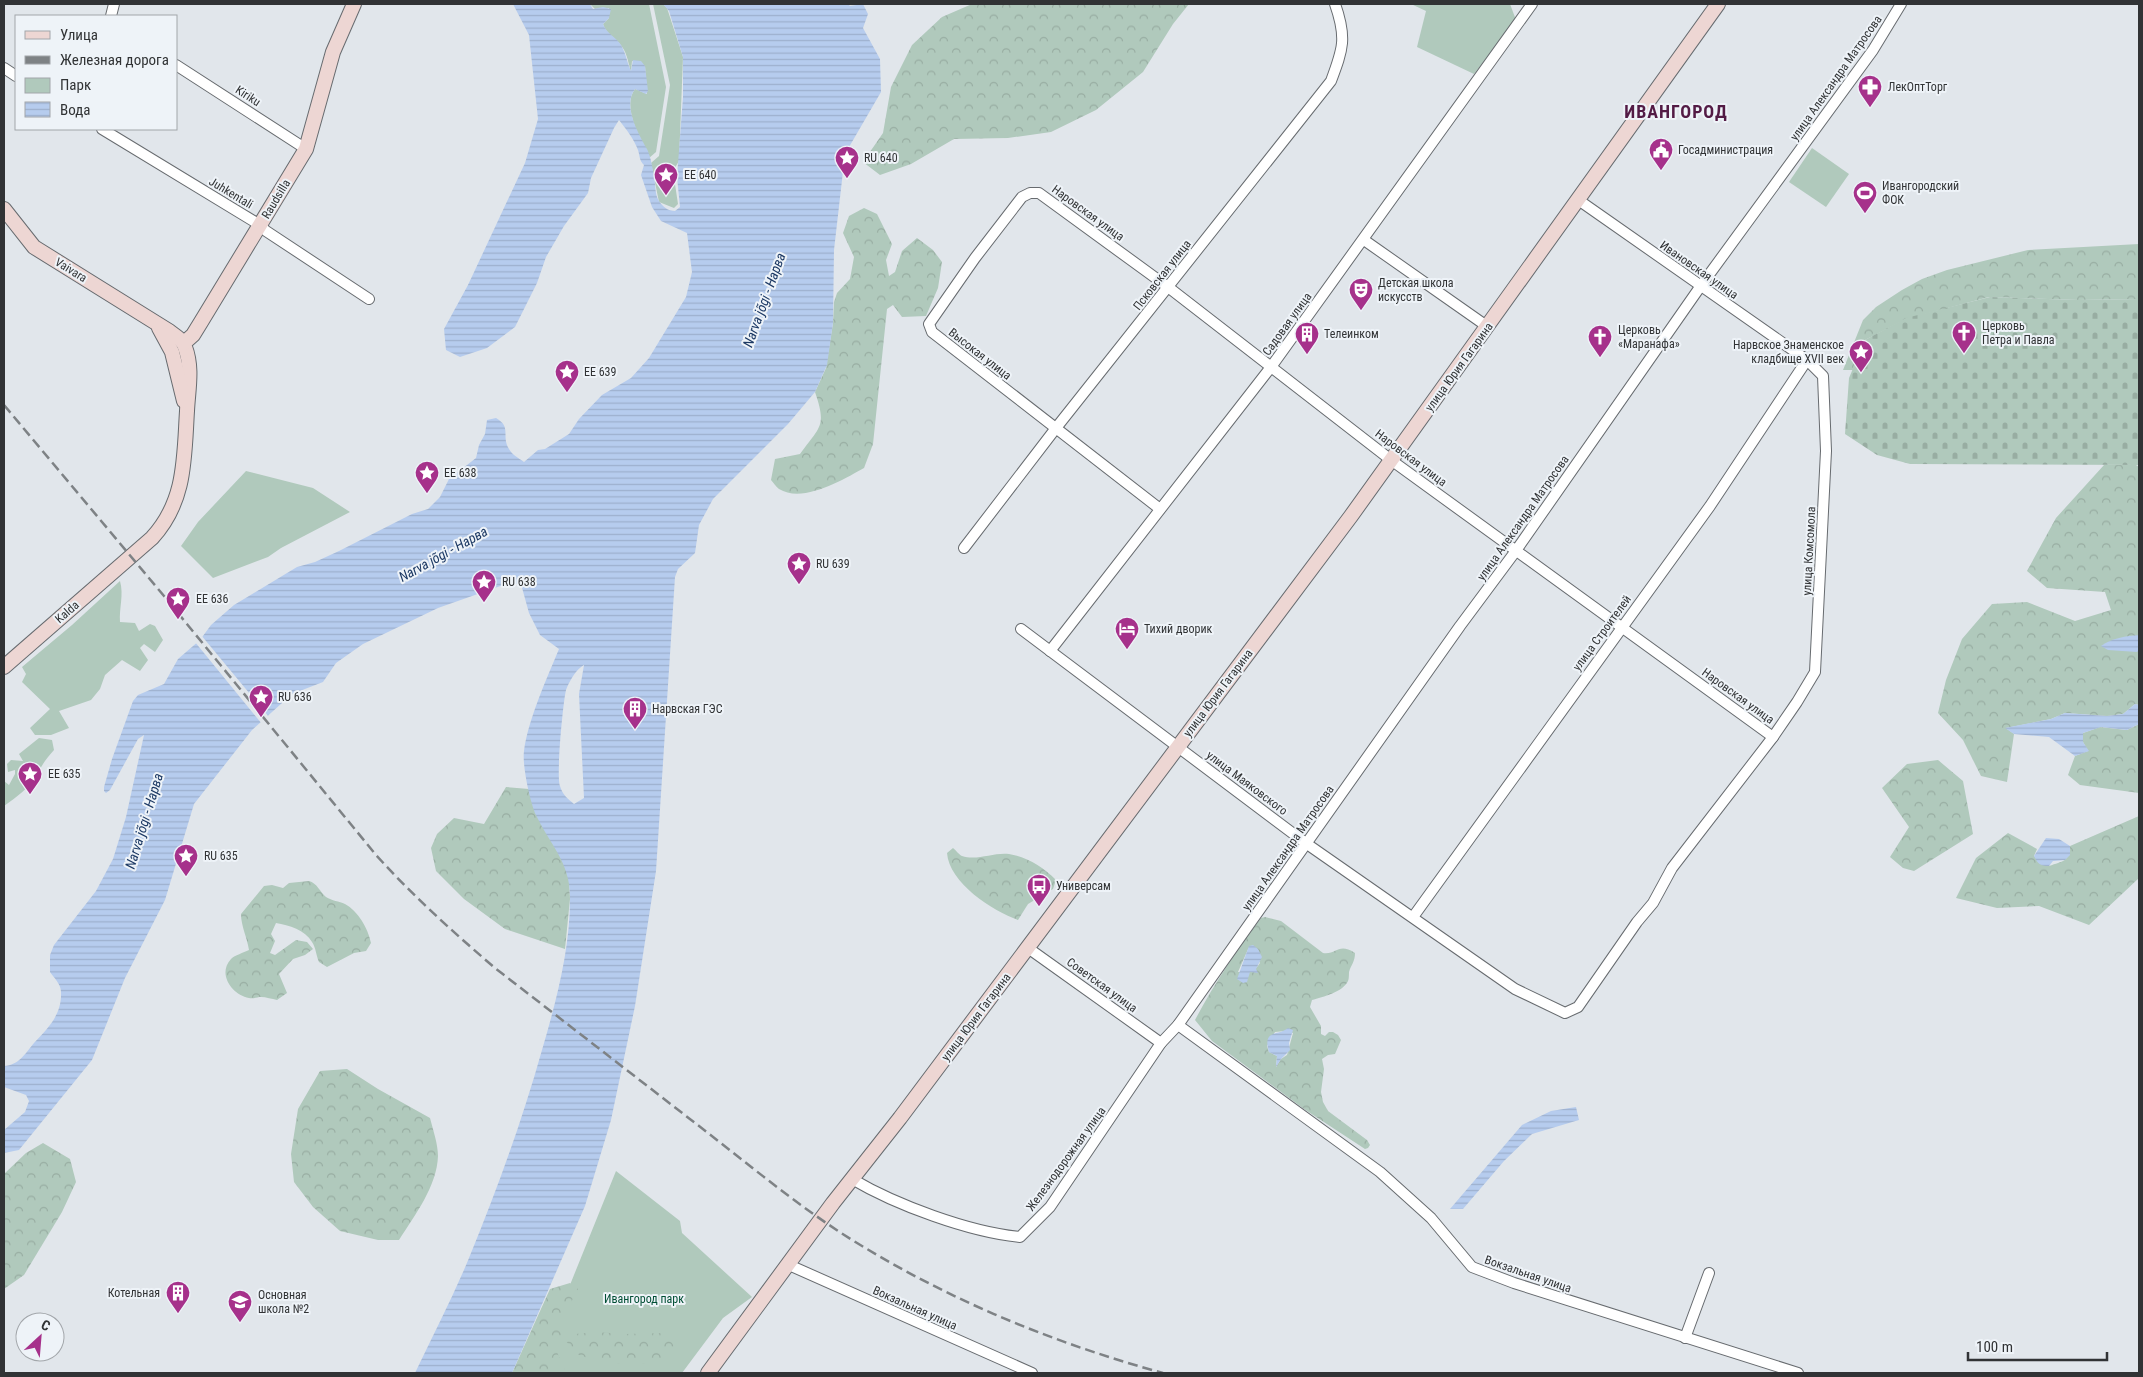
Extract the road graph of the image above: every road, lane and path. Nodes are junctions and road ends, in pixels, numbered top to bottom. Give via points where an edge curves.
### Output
1 (354, 4) edge
2 (1335, 4) edge
3 (1532, 4) edge
4 (1718, 4) edge
5 (1901, 4) edge
6 (178, 66) edge
7 (4, 68) edge
8 (15, 75) edge
9 (104, 130) edge
10 (306, 149) junction
11 (1039, 192) joint
12 (1577, 199) junction
13 (5, 211) edge
14 (260, 225) junction
15 (1364, 240) junction
16 (1168, 287) junction
17 (1700, 287) junction
18 (369, 299) dead end
19 (1488, 327) junction
20 (179, 347) junction
21 (1807, 360) junction
22 (1271, 367) junction
23 (1056, 428) junction
24 (1392, 460) junction
25 (1160, 509) junction
26 (964, 548) dead end
27 (1515, 552) junction
28 (1620, 628) junction
29 (1021, 629) dead end
30 (1050, 651) junction
31 (4, 666) edge
32 (1773, 737) junction
33 (1178, 747) junction
34 (1307, 844) junction
35 (1413, 917) junction
36 (1028, 948) junction
37 (1565, 1013) joint
38 (1178, 1025) junction
39 (1161, 1043) junction
40 (852, 1179) junction
41 (789, 1265) junction
42 (1709, 1273) dead end
43 (1685, 1338) junction
44 (708, 1373) edge
45 (1032, 1373) edge
46 (1798, 1373) edge

1 - 10 street, Raudsilla via 337,40
2 - 16 street, Псковская улица via 1343,32 1342,49 1331,82
3 - 15 street, Садовая улица
4 - 12 street, улица Юрия Гагарина
5 - 17 street, улица Александра Матросова via 1873,50
6 - 10 street, Kiriku
7 - 8 street
9 - 14 street, Juhkentali
10 - 14 street, Raudsilla
11 - 16 street, Наровская улица
11 - 23 street, Высокая улица via 1022,197 929,324 932,332
12 - 17 street, Ивановская улица
12 - 19 street, улица Юрия Гагарина
13 - 20 street, Vaivara via 34,247 150,319
14 - 18 street, Juhkentali
14 - 20 street, Raudsilla via 193,335
15 - 19 street
15 - 22 street, Садовая улица
16 - 22 street, Наровская улица
16 - 23 street, Псковская улица
17 - 21 street, Ивановская улица
17 - 27 street, улица Александра Матросова
19 - 24 street, улица Юрия Гагарина
20 - 31 street, Kalda via 190,381 183,473 173,506 160,529 130,558
21 - 28 street, улица Строителей via 1710,506
21 - 32 street, улица Комсомола via 1823,376 1826,451 1815,672
22 - 24 street, Наровская улица
22 - 25 street, Садовая улица
23 - 25 street, Высокая улица
23 - 26 street, Псковская улица
24 - 27 street, Наровская улица
24 - 33 street, улица Юрия Гагарина
25 - 30 street, Садовая улица
27 - 28 street, Наровская улица
27 - 34 street, улица Александра Матросова
28 - 32 street, Наровская улица
28 - 35 street, улица Строителей
29 - 30 street, улица Маяковского
30 - 33 street, улица Маяковского
32 - 37 street, улица Комсомола via 1672,868 1654,903 1637,922 1578,1007
33 - 34 street, улица Маяковского
33 - 36 street, улица Юрия Гагарина
34 - 35 street, улица Маяковского
34 - 38 street, улица Александра Матросова
35 - 37 street, улица Маяковского via 1515,989
36 - 39 street, Советская улица
36 - 40 street, улица Юрия Гагарина
38 - 39 street, улица Александра Матросова
38 - 43 street, Вокзальная улица via 1380,1172 1431,1218 1472,1267
39 - 40 street, Железнодорожная улица via 1050,1207 1020,1237 998,1235 927,1213
40 - 41 street, улица Юрия Гагарина
41 - 44 street, улица Юрия Гагарина
41 - 45 street, Вокзальная улица
42 - 43 street
43 - 46 street, Вокзальная улица

